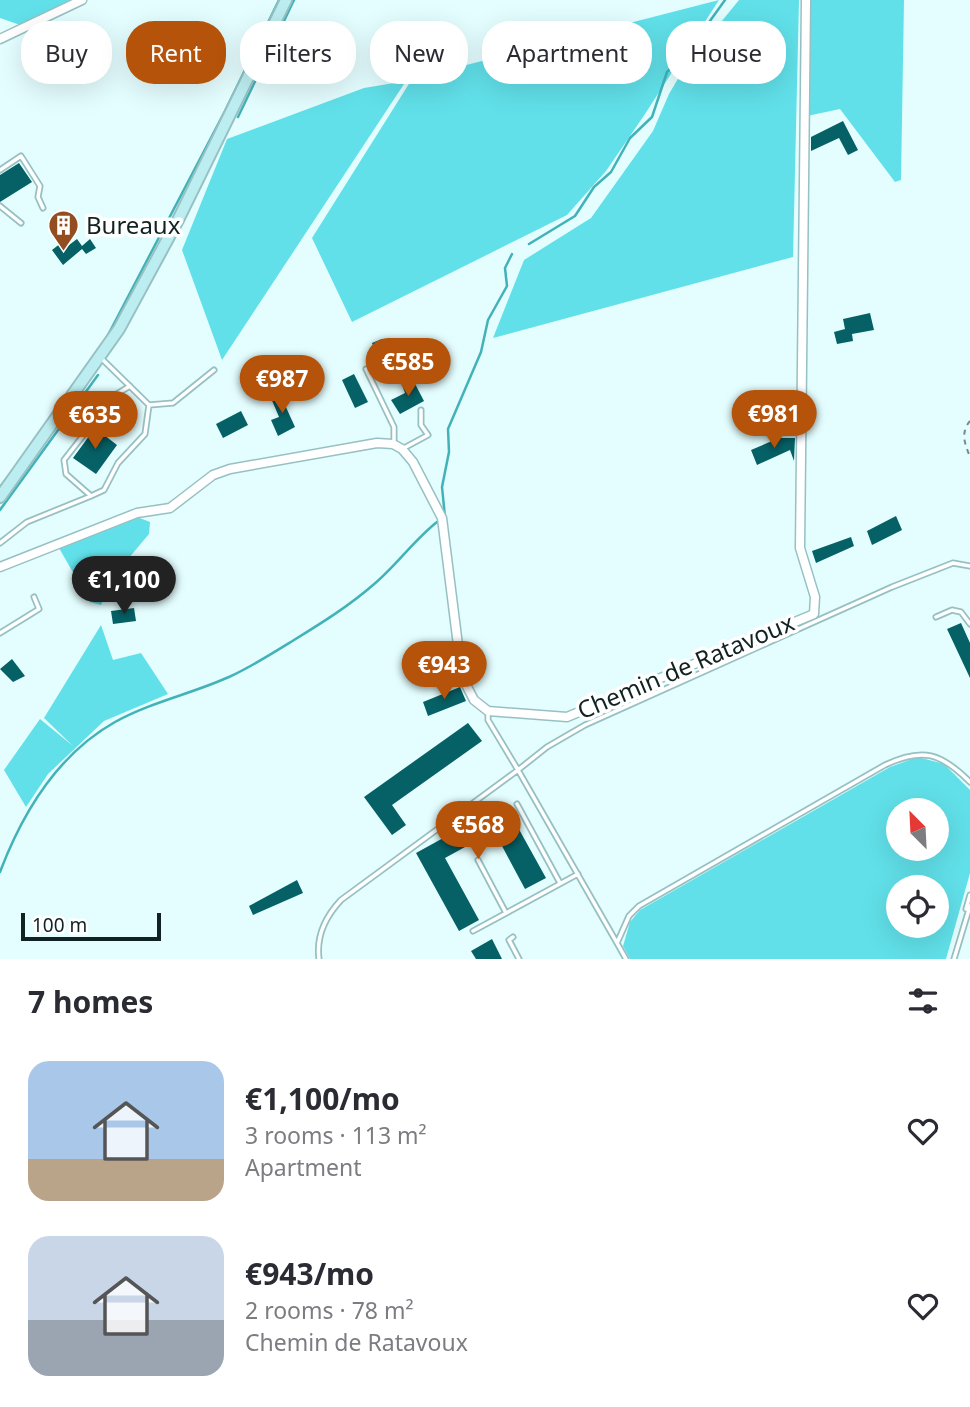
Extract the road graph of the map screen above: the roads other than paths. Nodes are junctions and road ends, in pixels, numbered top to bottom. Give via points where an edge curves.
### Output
1 (82, 0) edge
2 (286, 0) edge
3 (806, 0) edge
4 (0, 38) edge
5 (0, 170) edge
6 (0, 206) edge
7 (43, 208) dead end
8 (21, 223) dead end
9 (100, 358) junction
10 (366, 369) dead end
11 (214, 370) dead end
12 (130, 386) junction
13 (149, 405) junction
14 (421, 410) dead end
15 (393, 444) junction
16 (402, 449) junction
17 (91, 496) junction
18 (0, 498) edge
19 (0, 543) edge
20 (969, 563) edge
21 (0, 568) edge
22 (34, 597) dead end
23 (936, 617) dead end
24 (970, 624) edge
25 (0, 633) edge
26 (488, 711) junction
27 (519, 770) junction
28 (970, 782) edge
29 (517, 804) dead end
30 (478, 860) dead end
31 (578, 874) junction
32 (561, 883) junction
33 (970, 894) edge
34 (970, 906) edge
35 (966, 911) junction
36 (506, 913) junction
37 (472, 931) dead end
38 (513, 937) dead end
39 (617, 943) junction
40 (319, 959) edge
41 (519, 959) edge
42 (625, 959) edge
43 (954, 959) edge

1 - 4 street
2 - 9 main road via 143,288
3 - 26 street, Chemin de Ratavoux via 800,548 815,597 814,614 567,717
5 - 7 lane via 21,156 40,186
6 - 8 lane
9 - 12 lane
9 - 18 main road
10 - 15 lane via 394,427
11 - 13 lane via 173,403
12 - 13 lane
12 - 17 lane via 115,395 64,460 66,474
13 - 17 lane via 145,434 118,463 104,490
14 - 16 lane via 421,425 428,435
15 - 16 street
15 - 21 street via 237,467 213,475 170,508 137,513
16 - 26 street via 442,518 462,677 474,700
17 - 19 lane via 27,522
20 - 27 lane via 953,563 892,587 585,725
22 - 25 lane via 39,608
23 - 24 lane via 953,610 961,612
26 - 27 lane via 488,720
27 - 31 lane
27 - 40 lane via 341,900 321,931
28 - 39 lane via 937,757 904,756 639,906
29 - 32 lane
30 - 36 lane
31 - 32 lane
31 - 39 lane
32 - 36 lane
33 - 35 lane
34 - 35 lane
35 - 43 lane
36 - 37 lane
38 - 41 lane via 509,940
39 - 42 lane

